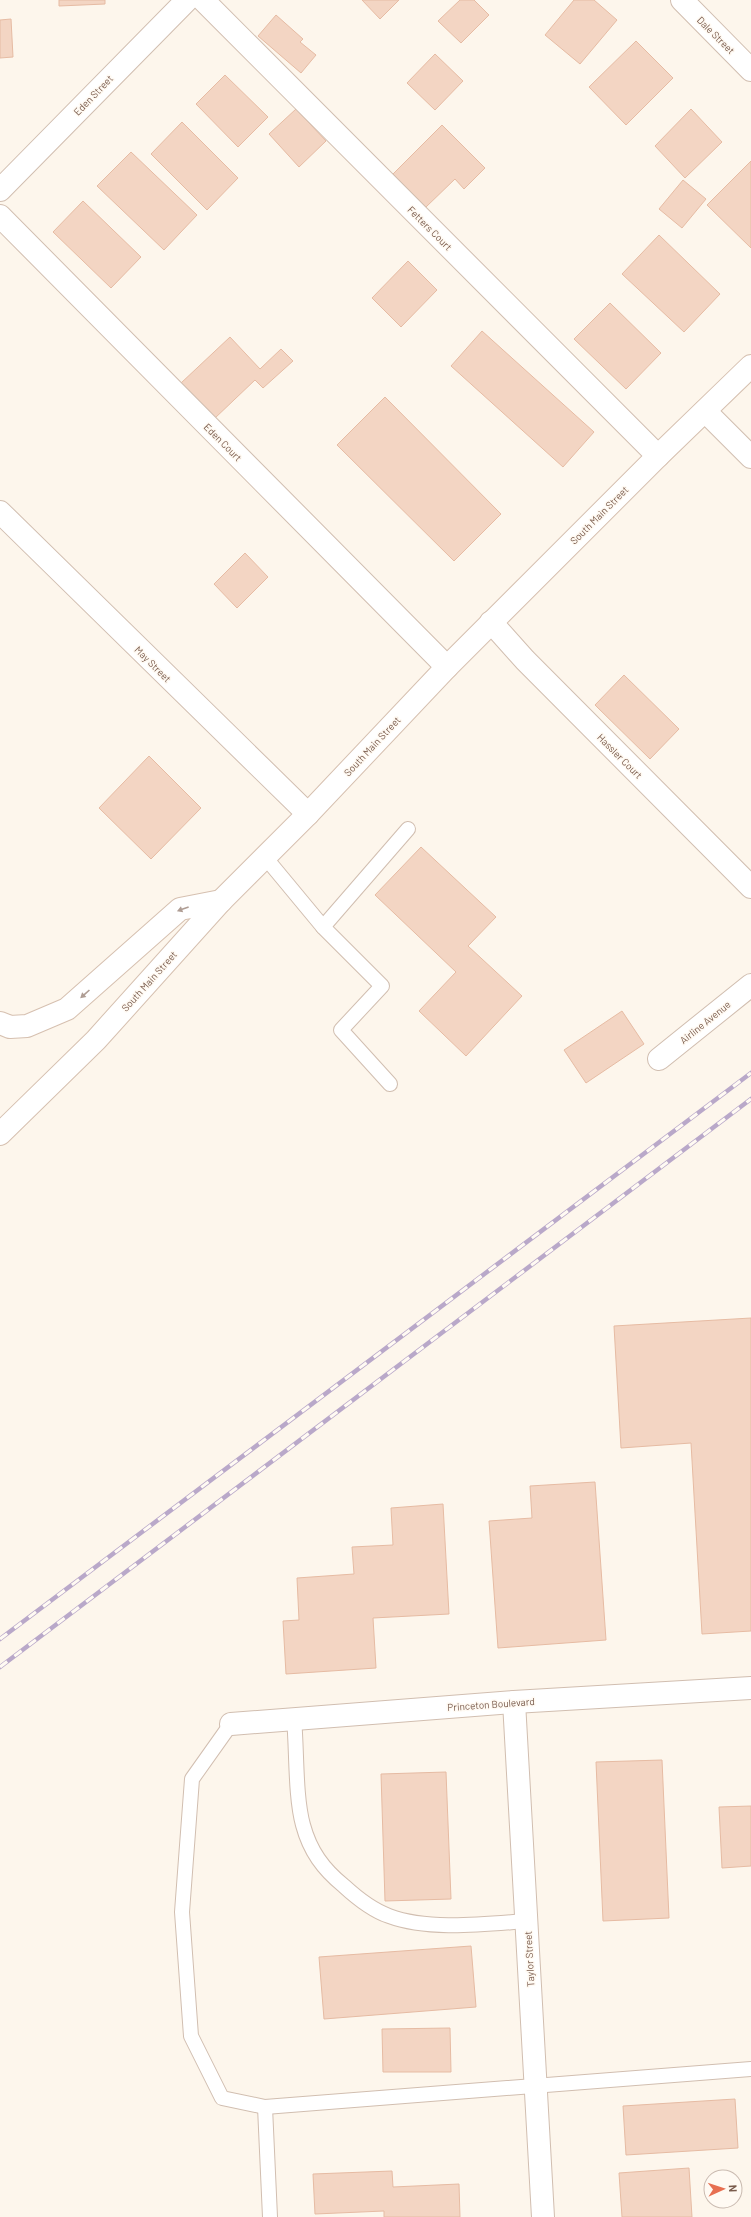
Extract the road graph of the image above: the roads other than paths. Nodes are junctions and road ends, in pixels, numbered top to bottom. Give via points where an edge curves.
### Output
1 (186, 0) edge
2 (203, 0) edge
3 (682, 0) edge
4 (751, 70) edge
5 (0, 190) edge
6 (0, 216) edge
7 (751, 366) edge
8 (705, 411) junction
9 (658, 456) junction
10 (751, 457) edge
11 (0, 512) edge
12 (491, 622) junction
13 (447, 667) junction
14 (308, 814) junction
15 (408, 830) dead end
16 (265, 857) junction
17 (751, 887) edge
18 (221, 901) junction
19 (324, 927) junction
20 (751, 985) edge
21 (0, 1023) edge
22 (659, 1059) dead end
23 (390, 1084) dead end
24 (0, 1134) edge
25 (751, 1688) edge
26 (514, 1702) junction
27 (294, 1719) junction
28 (231, 1724) joint
29 (527, 1921) junction
30 (751, 2069) edge
31 (536, 2085) junction
32 (264, 2107) junction
33 (270, 2217) edge
34 (543, 2217) edge

1 - 5 street, Eden Street
2 - 9 street, Fetters Court
3 - 4 street, Dale Street
6 - 13 street, Eden Court
7 - 8 street, South Main Street
8 - 9 street, South Main Street
8 - 10 street
9 - 12 street, South Main Street
11 - 14 street, May Street
12 - 13 street, South Main Street
12 - 17 street, Hassler Court via 525,660
13 - 14 street, South Main Street
14 - 16 street, South Main Street
15 - 19 lane
16 - 18 street, South Main Street
16 - 19 lane
18 -> 21 street via 180,909 68,1010 27,1026 10,1027
18 - 24 street, South Main Street via 96,1040
19 - 23 lane via 382,986 341,1030
20 - 22 street, Airline Avenue
25 - 26 street, Princeton Boulevard
26 - 27 street, Princeton Boulevard
26 - 29 street, Taylor Street
27 - 28 street, Princeton Boulevard
27 - 29 lane via 302,1823 315,1856 328,1873 373,1909 404,1921 478,1924
28 - 32 lane via 192,1779 182,1912 191,2036 222,2098
29 - 31 street, Taylor Street
30 - 31 lane
31 - 32 lane
31 - 34 street, Taylor Street
32 - 33 lane

